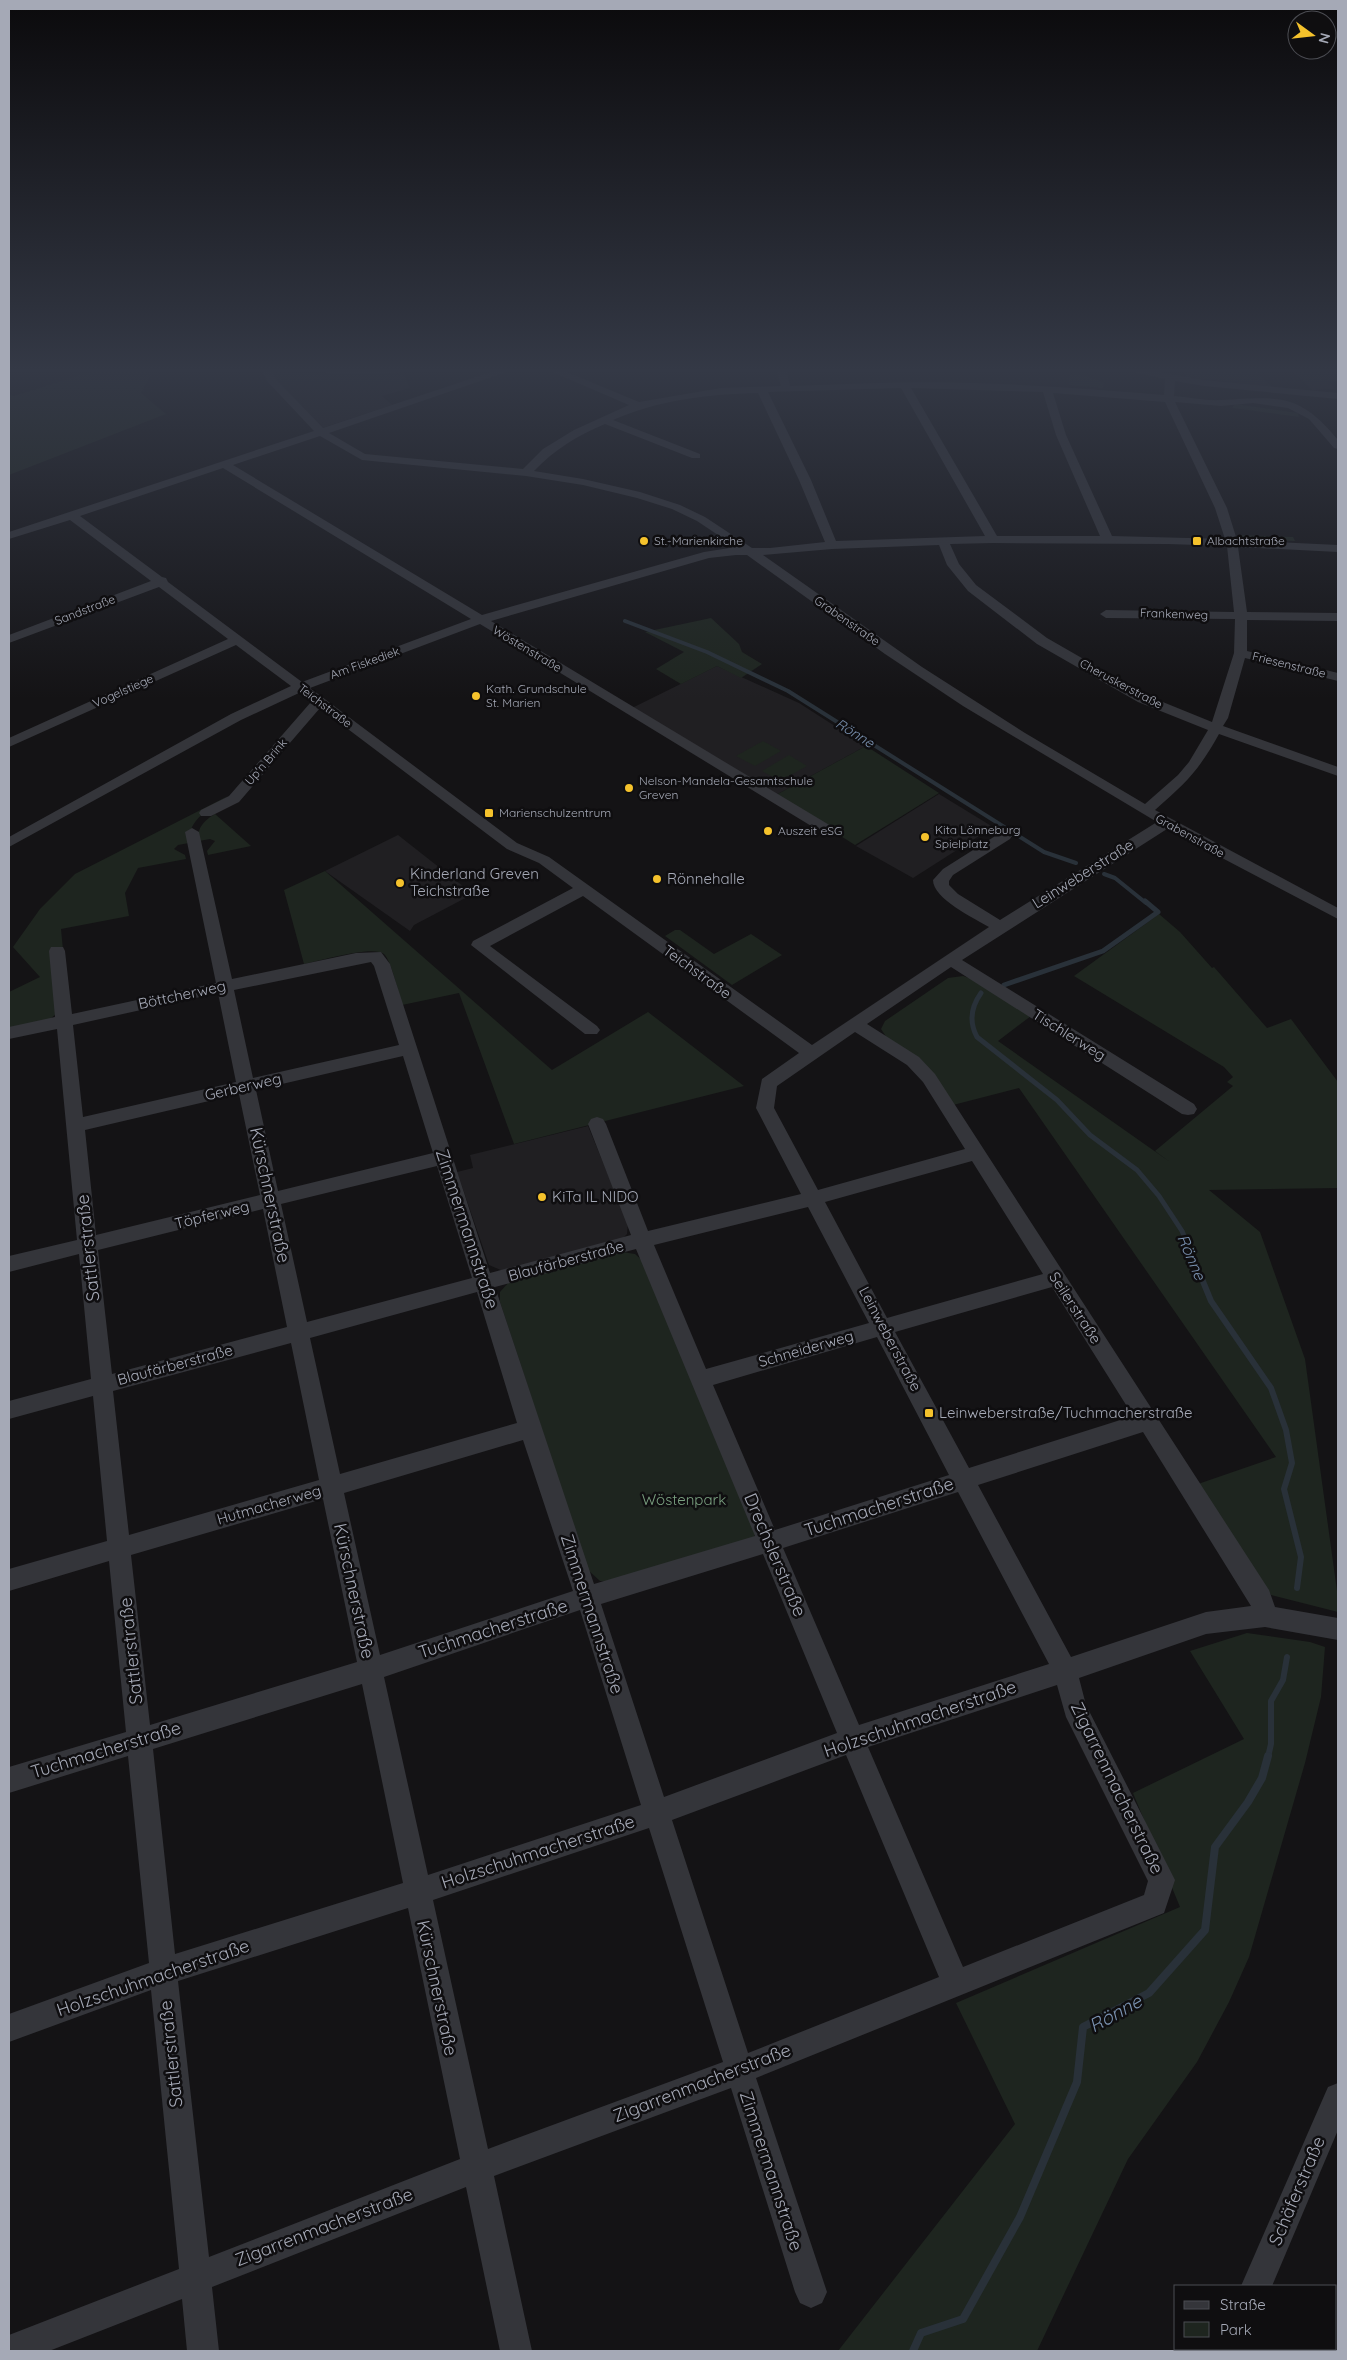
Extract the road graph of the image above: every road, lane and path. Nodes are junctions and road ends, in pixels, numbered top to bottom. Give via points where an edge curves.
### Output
1 (182, 478) edge
2 (247, 478) edge
3 (556, 478) edge
4 (804, 478) edge
5 (958, 478) edge
6 (1080, 478) edge
7 (1207, 478) edge
8 (1221, 508) joint
9 (72, 515) junction
10 (9, 536) edge
11 (993, 539) junction
12 (1107, 539) junction
13 (943, 541) junction
14 (1232, 542) junction
15 (832, 545) junction
16 (1338, 548) edge
17 (748, 551) junction
18 (162, 582) junction
19 (1106, 614) dead end
20 (1241, 616) junction
21 (1338, 617) edge
22 (480, 620) junction
23 (9, 640) edge
24 (237, 640) junction
25 (1240, 652) junction
26 (336, 674) junction
27 (1338, 677) edge
28 (300, 687) junction
29 (317, 701) junction
30 (1216, 728) junction
31 (9, 743) edge
32 (1338, 772) edge
33 (1145, 811) junction
34 (206, 813) dead end
35 (1166, 822) junction
36 (192, 832) dead end
37 (831, 832) dead end
38 (1004, 836) dead end
39 (9, 843) edge
40 (583, 889) junction
41 (1338, 914) edge
42 (1000, 927) junction
43 (57, 951) dead end
44 (356, 958) joint
45 (951, 960) junction
46 (225, 985) junction
47 (65, 1021) junction
48 (856, 1025) junction
49 (591, 1030) dead end
50 (9, 1033) edge
51 (410, 1049) junction
52 (812, 1054) junction
53 (247, 1086) junction
54 (1188, 1110) dead end
55 (597, 1124) dead end
56 (76, 1125) junction
57 (978, 1152) junction
58 (444, 1157) junction
59 (814, 1198) junction
60 (271, 1200) junction
61 (642, 1240) junction
62 (87, 1245) junction
63 (9, 1264) edge
64 (1056, 1278) junction
65 (484, 1283) junction
66 (883, 1326) junction
67 (299, 1332) junction
68 (701, 1379) junction
69 (102, 1385) junction
70 (9, 1410) edge
71 (1148, 1420) junction
72 (530, 1429) junction
73 (964, 1480) junction
74 (332, 1487) junction
75 (769, 1542) junction
76 (120, 1548) junction
77 (9, 1580) edge
78 (587, 1597) junction
79 (1265, 1616) junction
80 (1338, 1629) edge
81 (370, 1670) junction
82 (1065, 1671) junction
83 (140, 1739) junction
84 (852, 1740) junction
85 (9, 1780) edge
86 (656, 1813) junction
87 (417, 1892) junction
88 (162, 1972) junction
89 (956, 1984) junction
90 (9, 2028) edge
91 (738, 2071) junction
92 (1338, 2097) edge
93 (476, 2168) junction
94 (195, 2276) junction
95 (1256, 2285) edge
96 (810, 2292) dead end
97 (9, 2351) edge
98 (203, 2351) edge
99 (516, 2351) edge

1 - 9 street
2 - 22 street, Wöstenstraße
3 - 17 street, Grabenstraße via 602,486 676,507 717,529
4 - 15 street
5 - 11 street
6 - 12 street
7 - 8 street
8 - 14 street
9 - 10 street
9 - 18 street, Teichstraße
11 - 12 street
11 - 13 street
12 - 14 street
13 - 15 street
13 - 30 street, Cheruskerstraße via 953,565 972,588 1042,641 1144,699
14 - 16 street
14 - 20 street
15 - 17 street via 770,552
17 - 22 street, Am Fiskediek via 708,555
17 - 33 street, Grabenstraße via 917,670 1024,740
18 - 23 street, Sandstraße
18 - 24 street, Teichstraße
19 - 20 street, Frankenweg
20 - 21 street, Frankenweg
20 - 25 street
22 - 26 street, Am Fiskediek
22 - 37 street, Wöstenstraße
24 - 28 street, Teichstraße
24 - 31 street, Vogelstiege
25 - 27 street, Friesenstraße
25 - 30 street
26 - 28 street, Am Fiskediek
26 - 29 street, Up'n Brink via 320,690
28 - 29 street, Teichstraße
28 - 39 street, Am Fiskediek via 236,717
29 - 34 street, Up'n Brink via 234,798
29 - 40 street, Teichstraße via 512,846 544,860
30 - 32 street, Cheruskerstraße
30 - 33 street via 1195,764
33 - 35 street, Grabenstraße
35 - 41 street, Grabenstraße
35 - 42 street, Leinweberstraße
36 - 46 street, Kürschnerstraße
38 - 42 street via 948,872 941,880 941,886 952,897
40 - 49 street via 479,945
40 - 52 street, Teichstraße
42 - 45 street, Leinweberstraße
43 - 47 street, Sattlerstraße
44 - 46 street, Böttcherweg
44 - 51 street, Zimmermannstraße via 374,956 382,964
45 - 48 street, Leinweberstraße
45 - 54 street, Tischlerweg
46 - 47 street, Böttcherweg
46 - 53 street, Kürschnerstraße
47 - 50 street, Böttcherweg
47 - 56 street, Sattlerstraße
48 - 52 street, Leinweberstraße
48 - 57 street, Seilerstraße via 913,1061 929,1078
51 - 53 street, Gerberweg
51 - 58 street, Zimmermannstraße
52 - 59 street, Leinweberstraße via 768,1083 765,1108
53 - 56 street, Gerberweg
53 - 60 street, Kürschnerstraße
55 - 61 street, Drechslerstraße
56 - 62 street, Sattlerstraße
57 - 59 street, Blaufärberstraße
57 - 64 street, Seilerstraße
58 - 60 street, Töpferweg
58 - 65 street, Zimmermannstraße
59 - 61 street, Blaufärberstraße
59 - 66 street, Leinweberstraße
60 - 62 street, Töpferweg
60 - 67 street, Kürschnerstraße
61 - 65 street, Blaufärberstraße
61 - 68 street, Drechslerstraße
62 - 63 street, Töpferweg
62 - 69 street, Sattlerstraße
64 - 66 street, Schneiderweg
64 - 71 street, Seilerstraße
65 - 67 street, Blaufärberstraße
65 - 72 street, Zimmermannstraße
66 - 68 street, Schneiderweg
66 - 73 street, Leinweberstraße
67 - 69 street, Blaufärberstraße
67 - 74 street, Kürschnerstraße
68 - 75 street, Drechslerstraße
69 - 70 street, Blaufärberstraße
69 - 76 street, Sattlerstraße
71 - 73 street, Tuchmacherstraße
71 - 79 street, Seilerstraße via 1261,1598
72 - 74 street, Hutmacherweg
72 - 78 street, Zimmermannstraße
73 - 75 street, Tuchmacherstraße
73 - 82 street, Leinweberstraße
74 - 76 street, Hutmacherweg
74 - 81 street, Kürschnerstraße
75 - 78 street, Tuchmacherstraße
75 - 84 street, Drechslerstraße
76 - 77 street, Hutmacherweg
76 - 83 street, Sattlerstraße
78 - 81 street, Tuchmacherstraße
78 - 86 street, Zimmermannstraße
79 - 80 street
79 - 82 street via 1206,1623
81 - 83 street, Tuchmacherstraße
81 - 87 street, Kürschnerstraße
82 - 84 street, Holzschuhmacherstraße
82 - 89 street, Zigarrenmacherstraße via 1075,1708 1162,1880 1155,1904
83 - 85 street, Tuchmacherstraße
83 - 88 street, Sattlerstraße
84 - 86 street, Holzschuhmacherstraße
84 - 89 street, Drechslerstraße
86 - 87 street, Holzschuhmacherstraße
86 - 91 street, Zimmermannstraße
87 - 88 street, Holzschuhmacherstraße
87 - 93 street, Kürschnerstraße
88 - 90 street, Holzschuhmacherstraße
88 - 94 street, Sattlerstraße
89 - 91 street, Zigarrenmacherstraße
91 - 93 street, Zigarrenmacherstraße
91 - 96 street, Zimmermannstraße
92 - 95 street, Schäferstraße
93 - 94 street, Zigarrenmacherstraße
93 - 99 street, Kürschnerstraße
94 - 97 street, Zigarrenmacherstraße
94 - 98 street, Sattlerstraße

